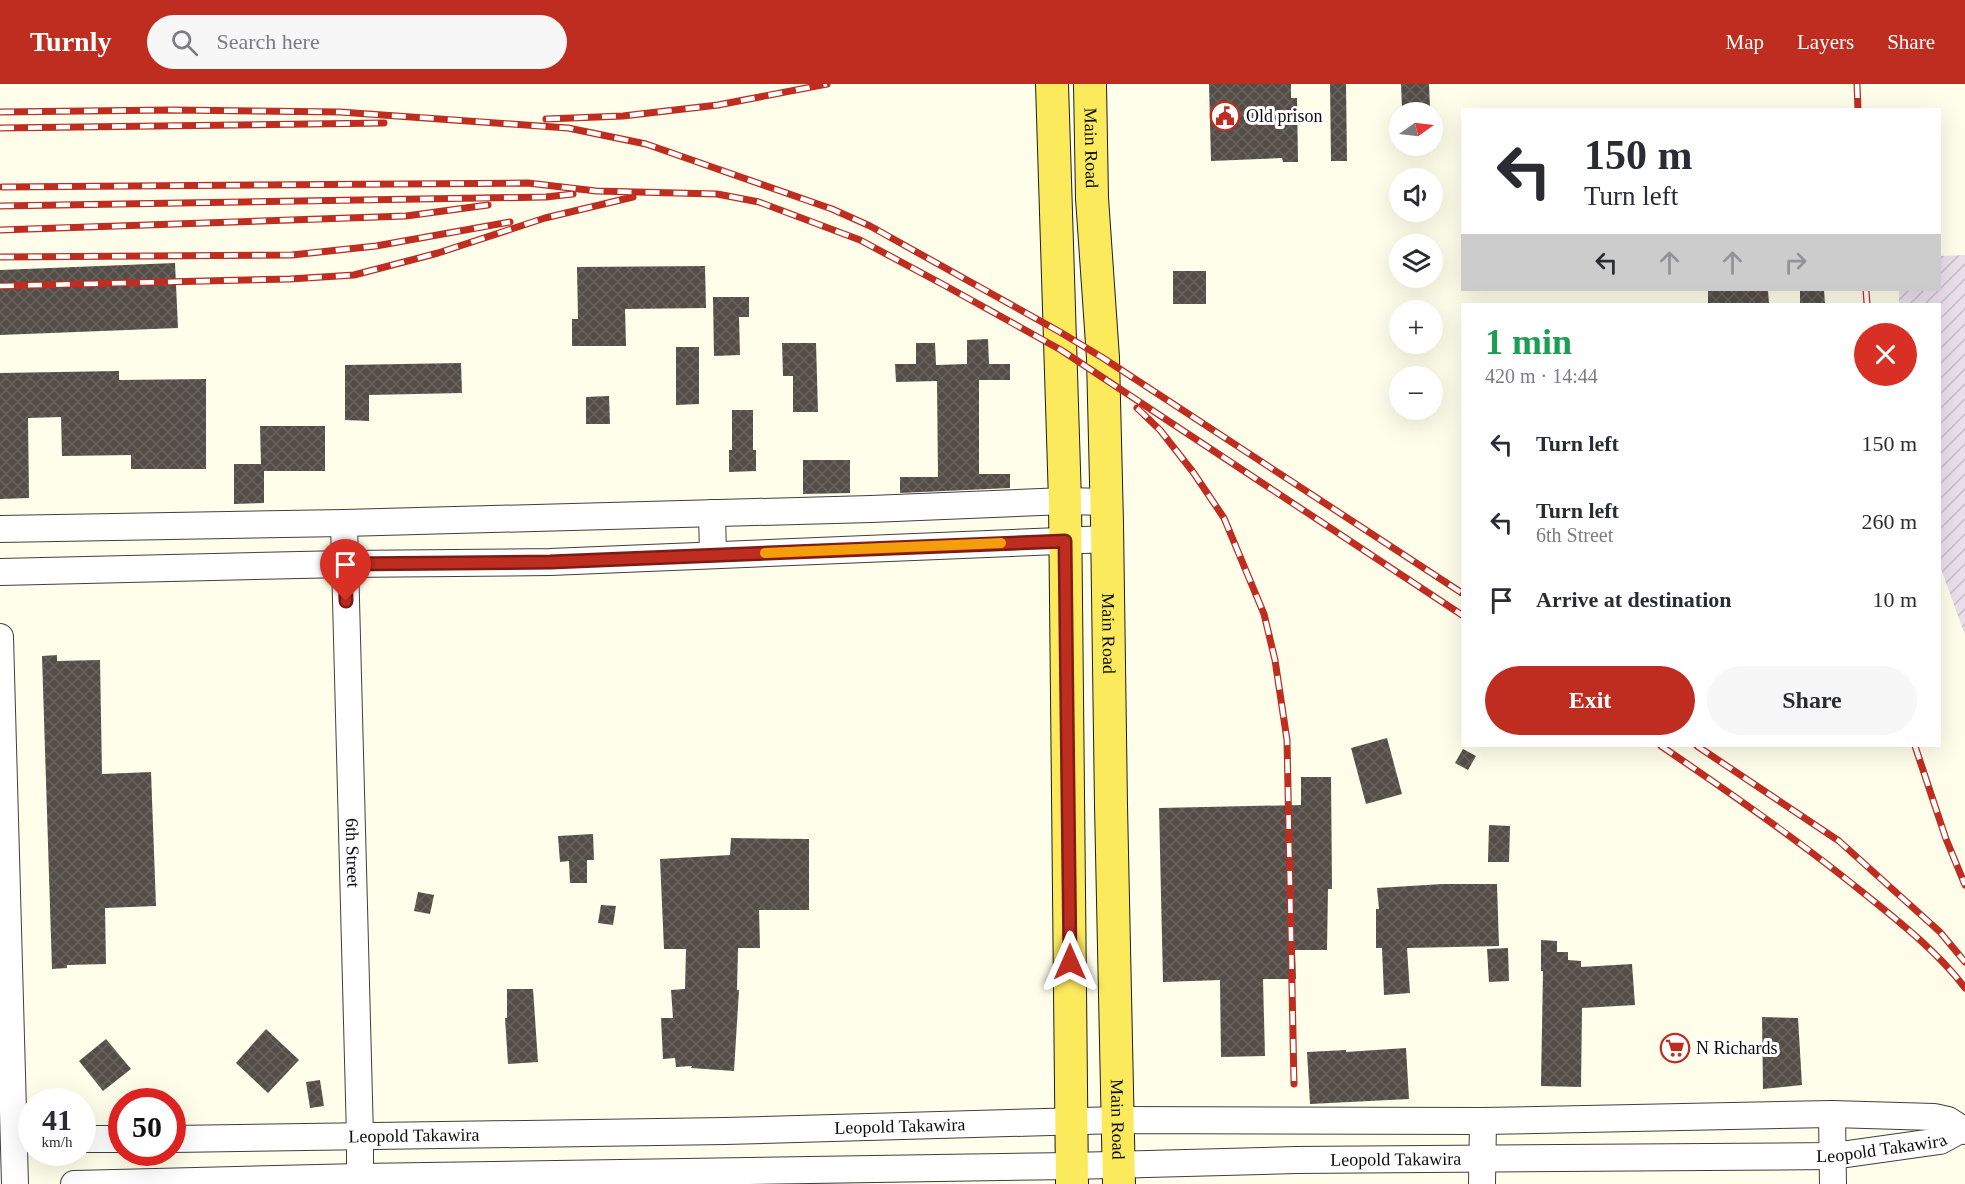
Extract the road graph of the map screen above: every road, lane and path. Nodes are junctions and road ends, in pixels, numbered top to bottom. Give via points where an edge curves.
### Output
1 (1052, 84) edge
2 (1090, 84) edge
3 (1065, 501) junction
4 (1107, 502) junction
5 (712, 513) junction
6 (344, 523) junction
7 (0, 529) edge
8 (1108, 539) junction
9 (1065, 541) junction
10 (713, 555) junction
11 (345, 564) junction
12 (0, 572) edge
13 (0, 637) edge
14 (1069, 801) junction
15 (1111, 805) junction
16 (1832, 1114) junction
17 (1119, 1120) junction
18 (1483, 1121) junction
19 (1071, 1122) junction
20 (1964, 1130) edge
21 (725, 1131) junction
22 (360, 1137) junction
23 (186, 1138) edge
24 (15, 1140) edge
25 (1833, 1156) junction
26 (1482, 1157) junction
27 (1119, 1174) edge
28 (1072, 1175) edge
29 (724, 1177) edge
30 (360, 1180) edge
31 (15, 1184) edge
32 (74, 1184) edge
33 (1482, 1184) edge
34 (1833, 1184) edge

1 - 3 main road, Main Road
2 - 4 main road, Main Road
3 - 4 street
3 - 5 street
3 - 9 main road, Main Road
4 - 8 main road, Main Road
5 - 6 street
5 - 10 street
6 - 7 street
6 - 11 street, 6th Street
8 - 9 street
8 - 15 main road, Main Road
9 - 10 street
9 - 14 main road, Main Road
10 - 11 street via 550,562
11 - 12 street
11 - 22 street, 6th Street
13 - 24 street
14 - 15 main road
14 - 19 main road, Main Road
15 - 17 main road, Main Road
16 - 18 street, Leopold Takawira
16 - 20 street, Leopold Takawira via 1934,1117
16 - 25 street
17 - 18 street, Leopold Takawira
17 - 19 street, Leopold Takawira
17 - 27 main road, Main Road
18 - 26 street
19 - 21 street, Leopold Takawira
19 - 28 main road, Main Road
20 - 25 street, Leopold Takawira via 1940,1141
21 - 22 street, Leopold Takawira
21 - 29 street
22 - 23 street, Leopold Takawira
22 - 30 street, 6th Street
24 - 31 street
25 - 26 street, Leopold Takawira
25 - 34 street
26 - 27 street, Leopold Takawira
26 - 33 street
27 - 28 street, Leopold Takawira
28 - 29 street, Leopold Takawira
29 - 30 street, Leopold Takawira
30 - 32 street, Leopold Takawira

